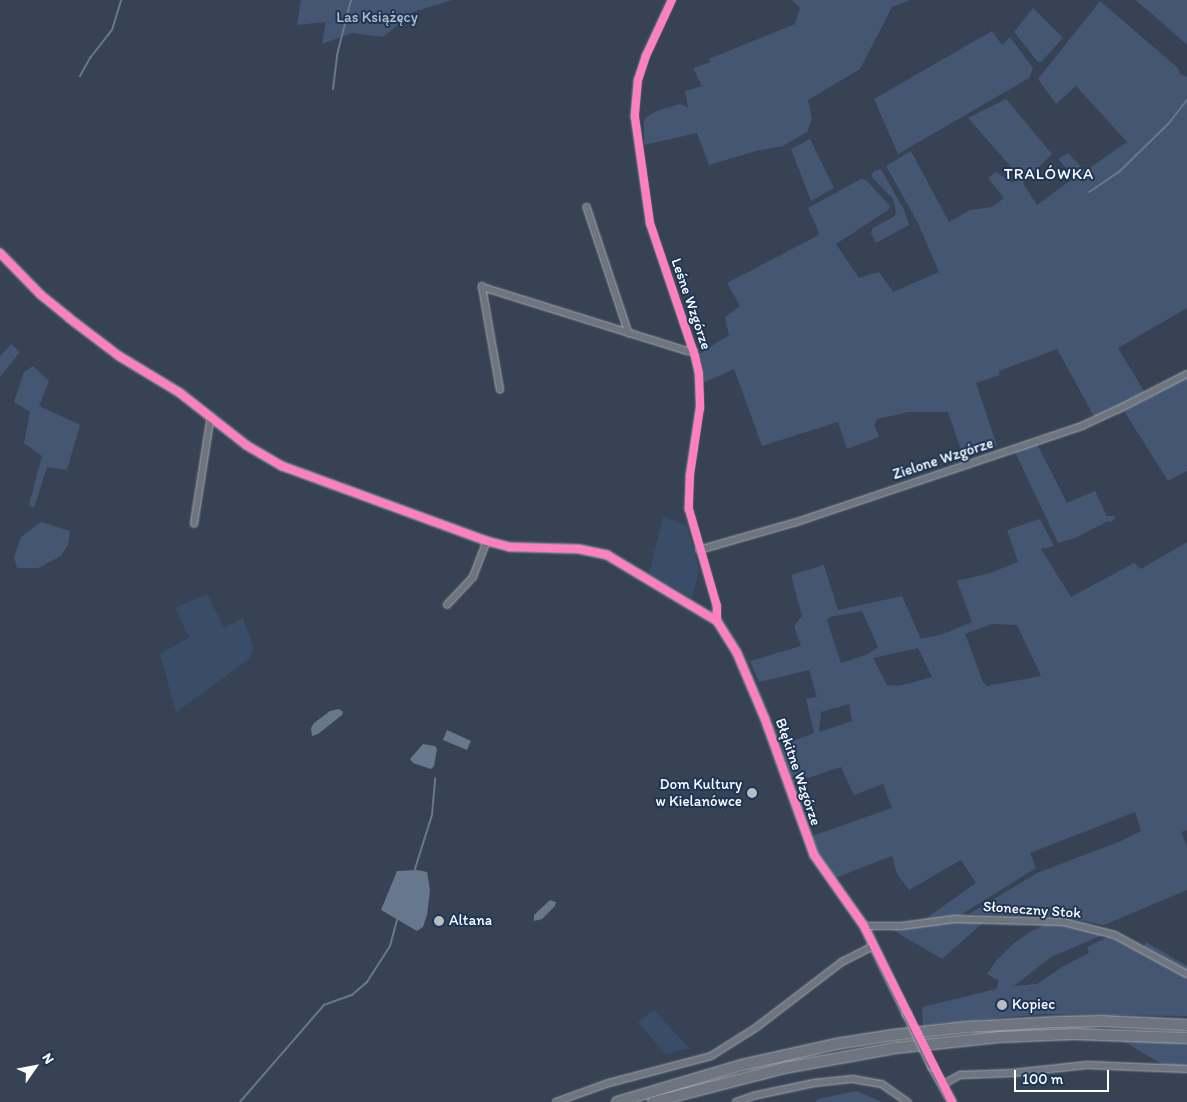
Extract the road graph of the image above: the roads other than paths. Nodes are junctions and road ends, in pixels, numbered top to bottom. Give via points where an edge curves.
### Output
1 (672, 0) edge
2 (587, 207) dead end
3 (0, 253) edge
4 (629, 333) junction
5 (694, 351) junction
6 (1187, 374) edge
7 (500, 390) dead end
8 (211, 416) junction
9 (194, 524) dead end
10 (487, 541) junction
11 (700, 550) junction
12 (447, 605) dead end
13 (717, 621) junction
14 (864, 926) junction
15 (874, 946) junction
16 (1187, 974) edge
17 (1187, 1025) edge
18 (1187, 1038) edge
19 (1187, 1069) edge
20 (942, 1085) junction
21 (556, 1102) edge
22 (616, 1102) edge
23 (653, 1102) edge
24 (736, 1102) edge
25 (908, 1102) edge
26 (952, 1102) edge

1 - 5 street, Leśne Wzgórze via 638,80 635,117 650,224
2 - 4 street
3 - 8 street via 59,311 119,356
4 - 5 street
4 - 7 street via 482,288
5 - 11 street, Leśne Wzgórze via 700,399 688,490 689,509
6 - 11 street, Zielone Wzgórze via 1089,423 794,523
8 - 9 street
8 - 10 street via 246,445 282,466
10 - 12 street via 473,577
10 - 13 street via 510,547 579,549 606,555
11 - 13 street, Leśne Wzgórze via 716,606
13 - 14 street, Błękitne Wzgórze via 737,653 765,719 814,855
14 - 15 street, Błękitne Wzgórze
14 - 16 street, Słoneczny Stok via 902,926 955,919 1064,922 1115,935
15 - 20 street, Błękitne Wzgórze, bridge
15 - 21 street via 842,962 757,1027 711,1056 609,1083
17 - 22 highway via 1058,1022 893,1035 742,1065
18 - 23 highway via 1074,1034 999,1037 895,1048 784,1068
19 - 20 street via 1087,1065 960,1075
20 - 26 street, Błękitne Wzgórze
24 - 25 street via 814,1083 853,1079 882,1084

